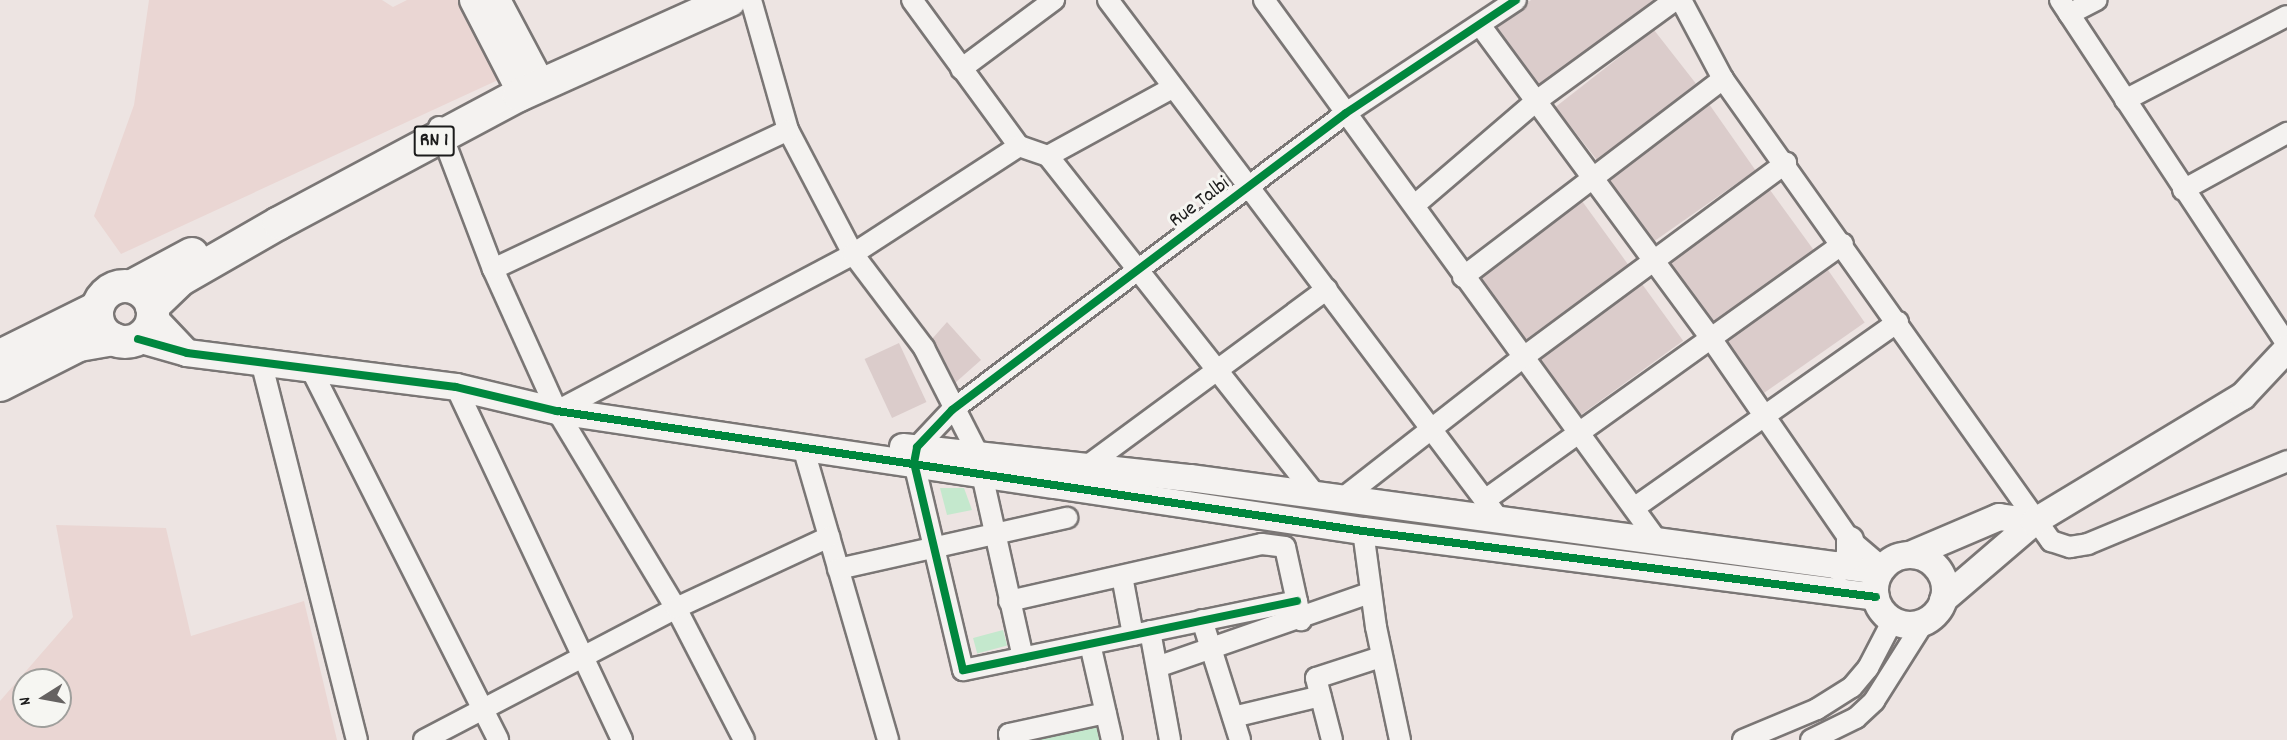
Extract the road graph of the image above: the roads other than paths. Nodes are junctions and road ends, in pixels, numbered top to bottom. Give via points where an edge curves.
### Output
1 (474, 0) edge
2 (496, 0) edge
3 (680, 0) edge
4 (730, 0) edge
5 (752, 0) edge
6 (912, 0) edge
7 (1054, 0) edge
8 (1108, 0) edge
9 (1264, 0) edge
10 (1516, 0) edge
11 (1675, 0) edge
12 (1681, 0) edge
13 (2097, 0) edge
14 (2065, 7) edge
15 (2287, 16) edge
16 (1480, 25) junction
17 (961, 69) junction
18 (1723, 79) junction
19 (529, 84) junction
20 (1172, 88) junction
21 (2125, 100) junction
22 (1535, 102) junction
23 (1346, 113) junction
24 (440, 129) junction
25 (788, 130) junction
26 (2287, 134) edge
27 (1019, 146) junction
28 (1048, 156) junction
29 (1786, 163) junction
30 (1593, 180) junction
31 (1249, 189) junction
32 (2182, 190) junction
33 (1416, 204) junction
34 (1843, 244) junction
35 (853, 254) junction
36 (1655, 263) junction
37 (493, 269) junction
38 (1137, 272) junction
39 (1463, 277) junction
40 (1327, 289) junction
41 (137, 318) junction
42 (1898, 322) junction
43 (1710, 337) junction
44 (2287, 344) edge
45 (2287, 349) edge
46 (4, 350) edge
47 (1525, 356) junction
48 (261, 361) junction
49 (311, 369) junction
50 (1217, 370) junction
51 (0, 385) edge
52 (456, 387) junction
53 (952, 410) junction
54 (557, 411) junction
55 (1767, 417) junction
56 (1431, 428) junction
57 (1579, 432) junction
58 (803, 447) junction
59 (916, 455) junction
60 (2287, 461) edge
61 (978, 463) junction
62 (1087, 466) junction
63 (1316, 495) junction
64 (1343, 498) junction
65 (1634, 508) junction
66 (1492, 509) junction
67 (1067, 518) dead end
68 (2034, 522) junction
69 (1362, 531) junction
70 (993, 535) junction
71 (829, 537) junction
72 (1656, 539) junction
73 (1851, 540) junction
74 (934, 548) junction
75 (1910, 555) junction
76 (1840, 568) junction
77 (838, 569) junction
78 (1881, 570) junction
79 (1122, 576) junction
80 (1370, 593) junction
81 (1876, 597) junction
82 (1943, 600) junction
83 (1009, 601) junction
84 (1297, 601) junction
85 (676, 608) junction
86 (1202, 620) junction
87 (1301, 620) junction
88 (1893, 620) junction
89 (1924, 622) junction
90 (1142, 633) junction
91 (1090, 644) junction
92 (1213, 649) junction
93 (583, 657) junction
94 (1382, 657) junction
95 (1023, 658) junction
96 (1157, 666) junction
97 (1320, 696) junction
98 (483, 709) junction
99 (1106, 713) junction
100 (1233, 717) junction
101 (357, 740) edge
102 (424, 740) edge
103 (498, 740) edge
104 (622, 740) edge
105 (744, 740) edge
106 (888, 740) edge
107 (1010, 740) edge
108 (1112, 740) edge
109 (1170, 740) edge
110 (1240, 740) edge
111 (1332, 740) edge
112 (1400, 740) edge
113 (1743, 740) edge
114 (1811, 740) edge

1 - 19 main road
2 - 19 main road
3 - 19 main road, RN 1
4 - 19 main road, RN 1
5 - 25 street
6 - 17 street
7 - 17 street
8 - 20 street
9 - 23 street
10 - 16 street, Rue Talbi
11 - 22 street
12 - 18 street
13 - 14 street
14 - 21 street
15 - 21 street
16 - 22 street
16 - 23 street, Rue Talbi
17 - 27 street
18 - 29 street
18 - 30 street
19 - 24 main road, RN 1
20 - 28 street
20 - 31 street
21 - 32 street
22 - 30 street
22 - 33 street
23 - 31 street, Rue Talbi
23 - 33 street
24 - 37 street
24 - 41 main road, RN 1 via 180,280
25 - 35 street
25 - 37 street
26 - 32 street
27 - 28 street
27 - 35 street
28 - 38 street
29 - 34 street
29 - 36 street
30 - 36 street
30 - 39 street
31 - 38 street, Rue Talbi
31 - 40 street
32 - 44 street
33 - 39 street
34 - 42 street
34 - 43 street
35 - 53 street via 924,348 948,389
35 - 54 street
36 - 43 street
36 - 47 street
37 - 54 street
38 - 50 street
38 - 53 street, Rue Talbi
39 - 47 street
40 - 50 street
40 - 56 street
41 - 46 main road via 100,326 97,308
41 - 48 street via 187,352
41 - 51 main road
42 - 55 street
42 - 68 street
43 - 55 street
43 - 57 street
45 - 68 street via 2243,396
47 - 56 street
47 - 57 street
48 - 49 street
48 - 101 street
49 - 52 street
49 - 98 street
50 - 62 street
50 - 63 street
52 - 54 street
52 - 93 street
53 - 59 street, Rue Talbi
53 - 61 street
54 - 58 street
54 - 85 street
55 - 65 street
55 - 73 street
56 - 64 street
56 - 66 street
57 - 65 street
57 - 66 street
58 - 59 street
58 - 71 street
59 - 61 street
59 - 74 street
60 - 68 street via 2079,546 2051,541
61 - 62 street
61 - 69 street
61 - 70 street
62 - 63 street
63 - 64 street
64 - 66 street
65 - 72 street
66 - 72 street
67 - 70 street
68 - 75 street via 2000,517
68 - 82 street
69 - 80 street
69 - 81 street
70 - 74 street
70 - 83 street
71 - 77 street
71 - 85 street
72 - 76 street
73 - 76 street via 1850,556
73 - 78 street
74 - 77 street
74 - 95 street via 963,670
75 - 78 street
75 - 82 street via 1935,566 1944,582
76 - 78 street
77 - 106 street
78 - 81 street
79 - 83 street
79 - 84 street via 1262,544 1285,547
79 - 90 street
80 - 87 street
80 - 94 street
81 - 88 street
82 - 89 street
83 - 95 street
84 - 86 street
84 - 87 street
85 - 93 street
85 - 105 street
86 - 90 street
86 - 92 street
87 - 92 street
88 - 89 street via 1908,624
88 - 113 street via 1868,668 1852,687 1817,709
89 - 114 street via 1874,701 1856,718
90 - 91 street
90 - 96 street
91 - 95 street
91 - 99 street
92 - 96 street
92 - 100 street
93 - 98 street
93 - 104 street
94 - 97 street via 1316,678
94 - 112 street
96 - 109 street
97 - 100 street
97 - 111 street
98 - 102 street
98 - 103 street
99 - 107 street via 1009,734
99 - 108 street
100 - 110 street

